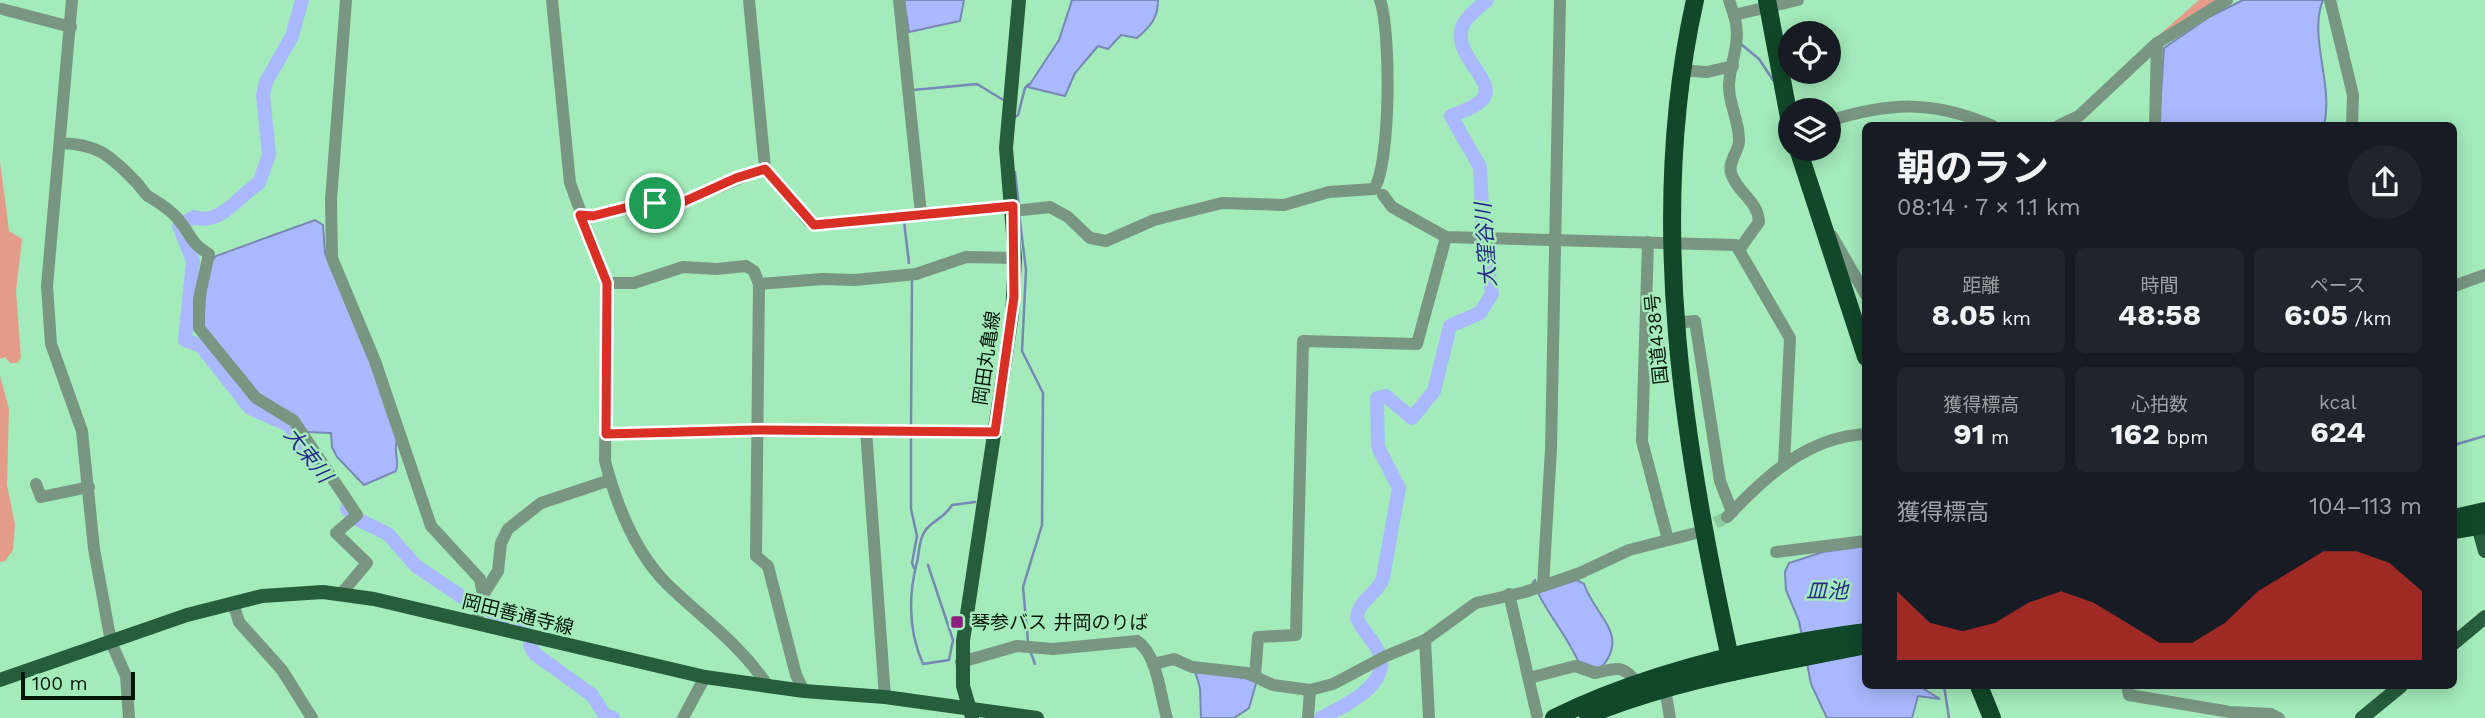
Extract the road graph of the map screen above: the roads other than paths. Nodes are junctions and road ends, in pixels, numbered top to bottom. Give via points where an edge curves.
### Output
1 (72, 0) edge
2 (346, 0) edge
3 (552, 0) edge
4 (749, 0) edge
5 (899, 0) edge
6 (1019, 0) edge
7 (1380, 0) edge
8 (1560, 0) edge
9 (1695, 0) edge
10 (1706, 0) edge
11 (1729, 0) edge
12 (1798, 0) edge
13 (2227, 0) edge
14 (2330, 0) edge
15 (1767, 3) edge
16 (2, 9) dead end
17 (1736, 15) junction
18 (71, 27) junction
19 (2157, 43) junction
20 (1733, 66) junction
21 (1692, 71) junction
22 (1785, 98) edge
23 (1841, 118) edge
24 (1984, 122) edge
25 (2066, 122) edge
26 (2153, 122) edge
27 (2353, 122) edge
28 (60, 143) junction
29 (1802, 161) edge
30 (765, 169) junction
31 (1383, 195) dead end
32 (1816, 208) junction
33 (1016, 209) junction
34 (921, 214) junction
35 (580, 215) junction
36 (1446, 237) junction
37 (1553, 240) junction
38 (1648, 242) junction
39 (1676, 243) junction
40 (1740, 250) junction
41 (1015, 258) junction
42 (2485, 275) edge
43 (607, 283) junction
44 (759, 284) junction
45 (2457, 285) edge
46 (1862, 288) edge
47 (1684, 322) junction
48 (1862, 345) edge
49 (757, 430) junction
50 (866, 430) junction
51 (995, 432) junction
52 (606, 434) junction
53 (1862, 434) edge
54 (1784, 465) junction
55 (610, 480) junction
56 (36, 484) dead end
57 (89, 487) junction
58 (2457, 518) edge
59 (2480, 519) edge
60 (2457, 529) edge
61 (1696, 533) tunnel mouth
62 (1668, 540) junction
63 (1862, 541) edge
64 (2485, 551) edge
65 (1776, 552) dead end
66 (1539, 587) junction
67 (341, 594) junction
68 (1509, 594) junction
69 (233, 603) junction
70 (480, 608) junction
71 (2485, 617) edge
72 (1862, 633) edge
73 (1425, 640) junction
74 (2457, 640) edge
75 (111, 642) junction
76 (1862, 645) edge
77 (1799, 650) junction
78 (961, 662) junction
79 (1738, 664) junction
80 (1154, 666) junction
81 (1255, 676) junction
82 (705, 677) junction
83 (1529, 678) junction
84 (0, 680) edge
85 (1637, 683) junction
86 (768, 686) junction
87 (1665, 689) junction
88 (1980, 689) edge
89 (2128, 689) edge
90 (2397, 689) edge
91 (1310, 690) junction
92 (804, 691) junction
93 (885, 697) junction
94 (970, 713) edge
95 (1545, 717) edge
96 (129, 718) edge
97 (312, 718) edge
98 (683, 718) edge
99 (1037, 718) edge
100 (1167, 718) edge
101 (1308, 718) edge
102 (1429, 718) edge
103 (1580, 718) edge
104 (1670, 718) edge
105 (1992, 718) edge
106 (2279, 718) edge
107 (2362, 718) edge

1 - 18 street
2 - 70 street via 331,200 332,258 375,361 431,526 481,579
3 - 35 street via 570,183
4 - 30 street
5 - 34 street
6 - 33 main road, 岡田丸亀線 via 1006,148
7 - 33 street via 1388,33 1387,114 1374,189 1329,192 1284,205 1222,203 1154,220 1106,241 1090,238 1055,209
8 - 37 street
9 - 39 highway, 国道438号 via 1677,105
10 - 21 highway, 国道438号
11 - 17 street
12 - 15 street
13 - 19 street
14 - 27 street via 2352,85
15 - 17 street
15 - 22 highway
16 - 18 street
17 - 20 street
18 - 28 street
19 - 25 street via 2079,116
19 - 26 street
20 - 21 street
20 - 40 street via 1730,91 1739,121 1739,144 1731,172 1758,212 1756,229
21 - 39 highway, 国道438号
23 - 24 street via 1878,107 1920,107 1955,110
28 - 57 street via 47,286 48,326 82,431
28 - 67 street via 89,144 127,172 182,223 192,244 209,254 199,299 199,328 256,398 294,421 355,518 337,533 367,562
29 - 32 highway
30 - 34 street via 814,225
30 - 35 street via 683,202 644,203
31 - 36 street via 1392,207
32 - 46 street
32 - 48 highway
33 - 34 street
33 - 41 main road, 岡田丸亀線
35 - 43 street
36 - 37 street
36 - 81 street via 1418,344 1303,341 1296,635 1258,637
37 - 38 street
37 - 66 street via 1551,449
38 - 39 street
38 - 62 street via 1642,441
39 - 40 street via 1736,245
39 - 47 highway, 国道438号
39 - 79 highway, 国道438号 via 1679,371
40 - 54 street via 1790,338
41 - 44 street via 975,256 916,274
41 - 51 main road, 岡田丸亀線 via 1012,315
42 - 45 street
43 - 44 street via 634,283 683,267 746,265
43 - 52 street
44 - 49 street
47 - 54 street via 1695,321 1729,514
47 - 79 highway, 国道438号
49 - 50 street
49 - 52 street
49 - 92 street via 756,556 768,566
50 - 51 street
50 - 93 street
51 - 78 main road, 岡田丸亀線
52 - 55 street
53 - 54 street via 1839,435
55 - 70 street via 541,503 508,529 501,543 498,571
55 - 86 street via 636,539 659,574 731,639
56 - 57 street via 41,497
57 - 75 street via 94,549
58 - 59 highway
59 - 60 highway
59 - 64 main road
61 - 62 street
62 - 66 street via 1629,550
63 - 65 street
66 - 68 street
67 - 69 main road, 岡田善通寺線 via 285,593
67 - 70 main road, 岡田善通寺線
68 - 73 street via 1476,603
68 - 83 street
69 - 75 main road, 岡田善通寺線
69 - 97 street via 239,622 282,670
70 - 82 main road, 岡田善通寺線
71 - 74 main road
72 - 77 highway
73 - 91 street via 1334,684
73 - 102 street
75 - 84 main road, 岡田善通寺線
75 - 96 street via 126,676
76 - 77 highway
77 - 79 highway
78 - 80 street via 1017,646 1053,649 1129,641 1143,645
78 - 94 main road, 岡田丸亀線
79 - 85 highway
79 - 87 highway
80 - 81 street via 1174,659 1192,667
80 - 100 street
81 - 91 street via 1273,685
82 - 86 main road, 岡田善通寺線
82 - 98 street
83 - 85 street via 1575,666 1595,673 1613,667 1629,673
83 - 95 street
85 - 95 highway
86 - 92 main road, 岡田善通寺線
87 - 103 highway
87 - 104 street
88 - 105 highway
89 - 106 street via 2129,695
90 - 107 main road
91 - 101 street
92 - 93 main road, 岡田善通寺線
93 - 94 main road, 岡田善通寺線
94 - 99 main road, 岡田善通寺線

